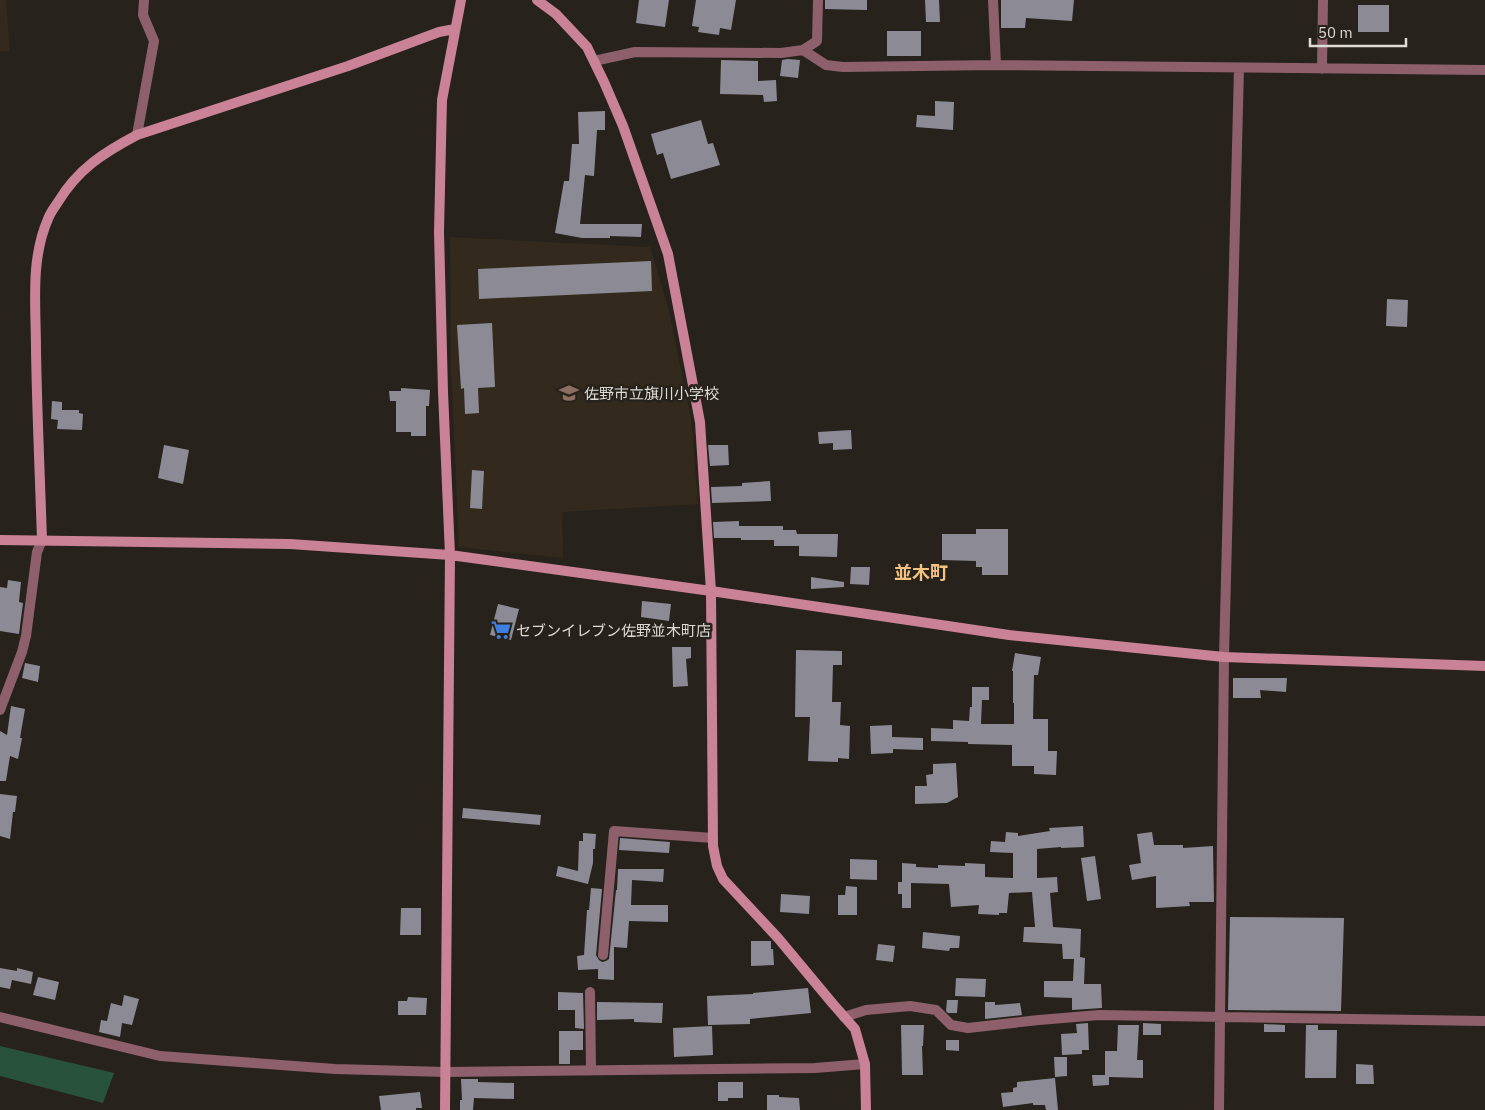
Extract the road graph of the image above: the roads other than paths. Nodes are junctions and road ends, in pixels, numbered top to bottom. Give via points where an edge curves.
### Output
1 (144, 0) edge
2 (461, 0) edge
3 (536, 0) edge
4 (818, 0) edge
5 (994, 0) edge
6 (1323, 0) edge
7 (455, 29) junction
8 (802, 50) junction
9 (594, 61) junction
10 (996, 65) junction
11 (1239, 68) junction
12 (1322, 69) junction
13 (1485, 70) edge
14 (137, 135) junction
15 (0, 540) edge
16 (42, 540) junction
17 (450, 555) junction
18 (711, 590) junction
19 (1224, 657) junction
20 (1485, 666) edge
21 (0, 710) edge
22 (713, 838) junction
23 (603, 955) dead end
24 (590, 992) dead end
25 (1220, 1016) junction
26 (0, 1017) edge
27 (844, 1017) junction
28 (1485, 1021) edge
29 (864, 1064) junction
30 (591, 1070) junction
31 (446, 1072) junction
32 (445, 1110) edge
33 (866, 1110) edge
34 (1219, 1110) edge

1 - 14 street via 142,15 154,41
2 - 7 street
3 - 9 street via 556,14 587,47
4 - 8 street via 817,41
5 - 10 street
6 - 12 street
7 - 14 street
7 - 17 street via 442,100 439,232
8 - 9 street via 781,53 635,52
8 - 10 street via 826,65 843,67
9 - 18 street via 623,126 668,254 700,422
10 - 11 street
11 - 12 street
11 - 19 street
12 - 13 street
14 - 16 street via 110,149 82,170 48,218 38,247 35,278
15 - 16 street
16 - 17 street via 290,544
16 - 21 street via 37,552 24,644
17 - 18 street
17 - 31 street
18 - 19 street via 1009,635
18 - 22 street
19 - 20 street
19 - 25 street
22 - 23 street via 614,831
22 - 27 street via 717,866 723,879
24 - 30 street
25 - 27 street via 1099,1015 968,1028 950,1025 936,1010 910,1006 866,1010
25 - 28 street
25 - 34 street
26 - 31 street via 160,1056
27 - 29 street via 855,1029
29 - 30 street via 815,1068
29 - 33 street
30 - 31 street
31 - 32 street

